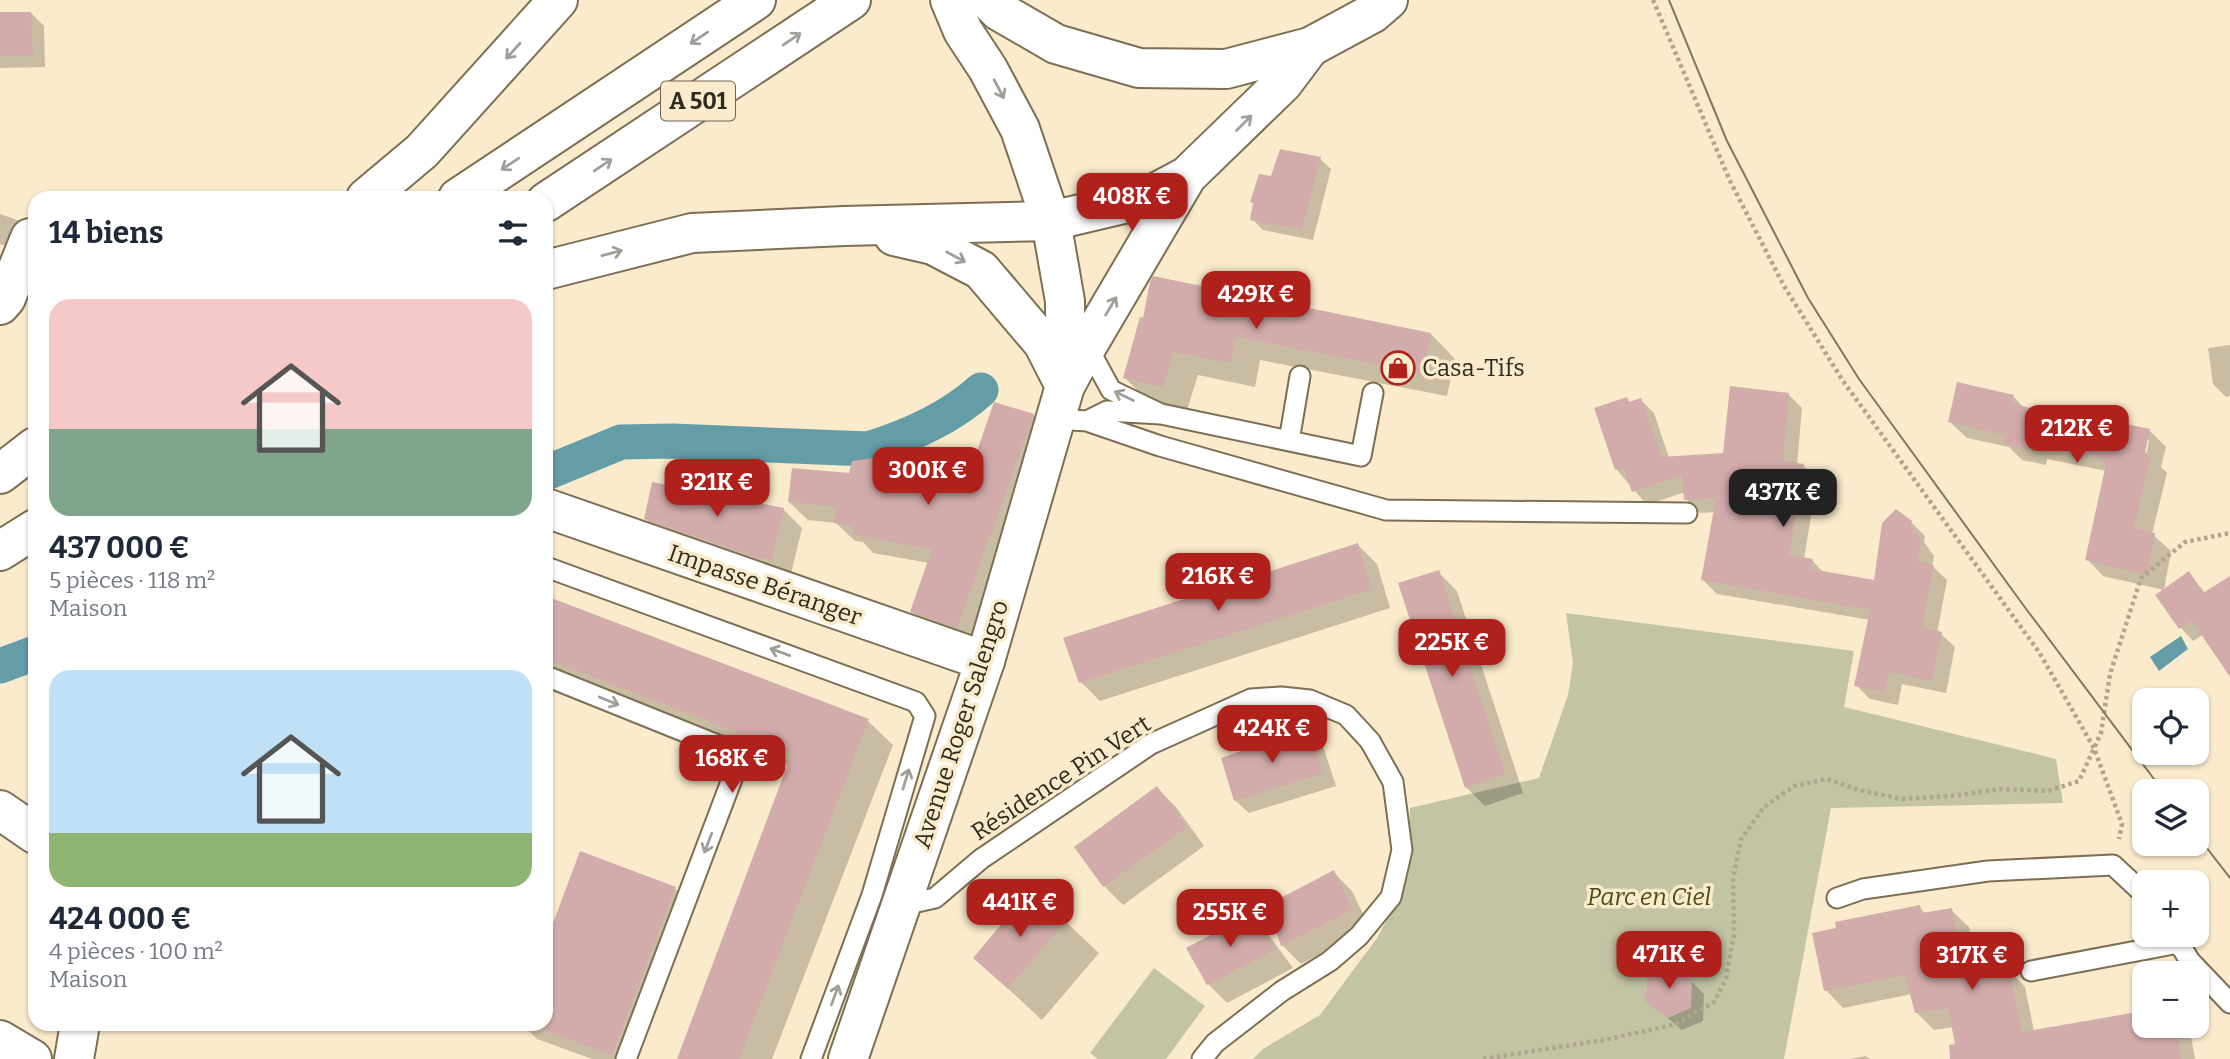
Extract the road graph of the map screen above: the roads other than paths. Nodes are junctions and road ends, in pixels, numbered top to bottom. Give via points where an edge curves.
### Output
1 (558, 0) edge
2 (756, 0) edge
3 (851, 0) edge
4 (1388, 0) edge
5 (994, 5) edge
6 (956, 16) edge
7 (1310, 47) junction
8 (1188, 176) junction
9 (375, 191) edge
10 (469, 191) edge
11 (553, 197) edge
12 (1051, 221) junction
13 (844, 226) junction
14 (28, 243) edge
15 (553, 269) edge
16 (0, 305) edge
17 (1087, 346) junction
18 (1300, 376) dead end
19 (1373, 393) dead end
20 (1069, 409) junction
21 (1161, 414) junction
22 (1289, 441) junction
23 (28, 452) edge
24 (28, 469) edge
25 (0, 474) edge
26 (0, 487) edge
27 (553, 510) edge
28 (1687, 513) dead end
29 (28, 533) edge
30 (0, 551) edge
31 (28, 562) edge
32 (553, 570) edge
33 (0, 576) edge
34 (985, 661) junction
35 (553, 679) edge
36 (0, 810) edge
37 (28, 829) edge
38 (2132, 883) edge
39 (1837, 898) dead end
40 (902, 900) junction
41 (2140, 947) edge
42 (2181, 947) edge
43 (2031, 971) dead end
44 (2230, 1003) edge
45 (79, 1031) edge
46 (0, 1040) edge
47 (32, 1059) edge
48 (75, 1059) edge
49 (626, 1059) edge
50 (811, 1059) edge
51 (848, 1059) edge
52 (1202, 1059) edge

1 -> 9 main road via 422,152
2 -> 10 main road, A 501
11 -> 3 main road, A 501
4 - 7 main road
5 - 7 main road via 1056,44 1139,68 1226,69
6 -> 12 main road via 1020,129
8 -> 7 main road via 1283,83
8 - 12 main road via 1144,199
17 -> 8 main road
12 - 13 main road
12 - 20 main road via 1065,301
15 -> 13 main road via 692,233
13 -> 20 main road via 933,245 981,270 1043,343
14 - 16 main road
17 - 20 main road
21 -> 17 lane via 1111,390
18 - 22 lane
19 - 22 lane via 1361,456
20 - 21 lane
20 - 28 lane via 1160,446 1386,510
20 - 34 main road, Avenue Roger Salengro
21 - 22 lane
23 - 25 main road
24 - 26 main road
27 - 34 main road, Impasse Béranger
29 - 30 main road
31 - 33 main road
50 -> 32 lane via 872,895 925,716 916,702
34 - 40 main road, Avenue Roger Salengro
35 -> 49 lane via 720,746 735,760 732,779
36 - 37 main road
38 - 39 lane via 2113,865 1988,871 1863,889
40 - 51 main road, Avenue Roger Salengro
40 - 52 lane, Résidence Pin Vert via 935,898 981,859 1151,744 1251,699 1310,700 1346,715 1370,741 1393,782 1402,850 1391,897 1359,936 1330,961 1282,990 1215,1042
41 - 43 lane
42 - 44 lane
45 - 48 main road
46 - 47 main road

